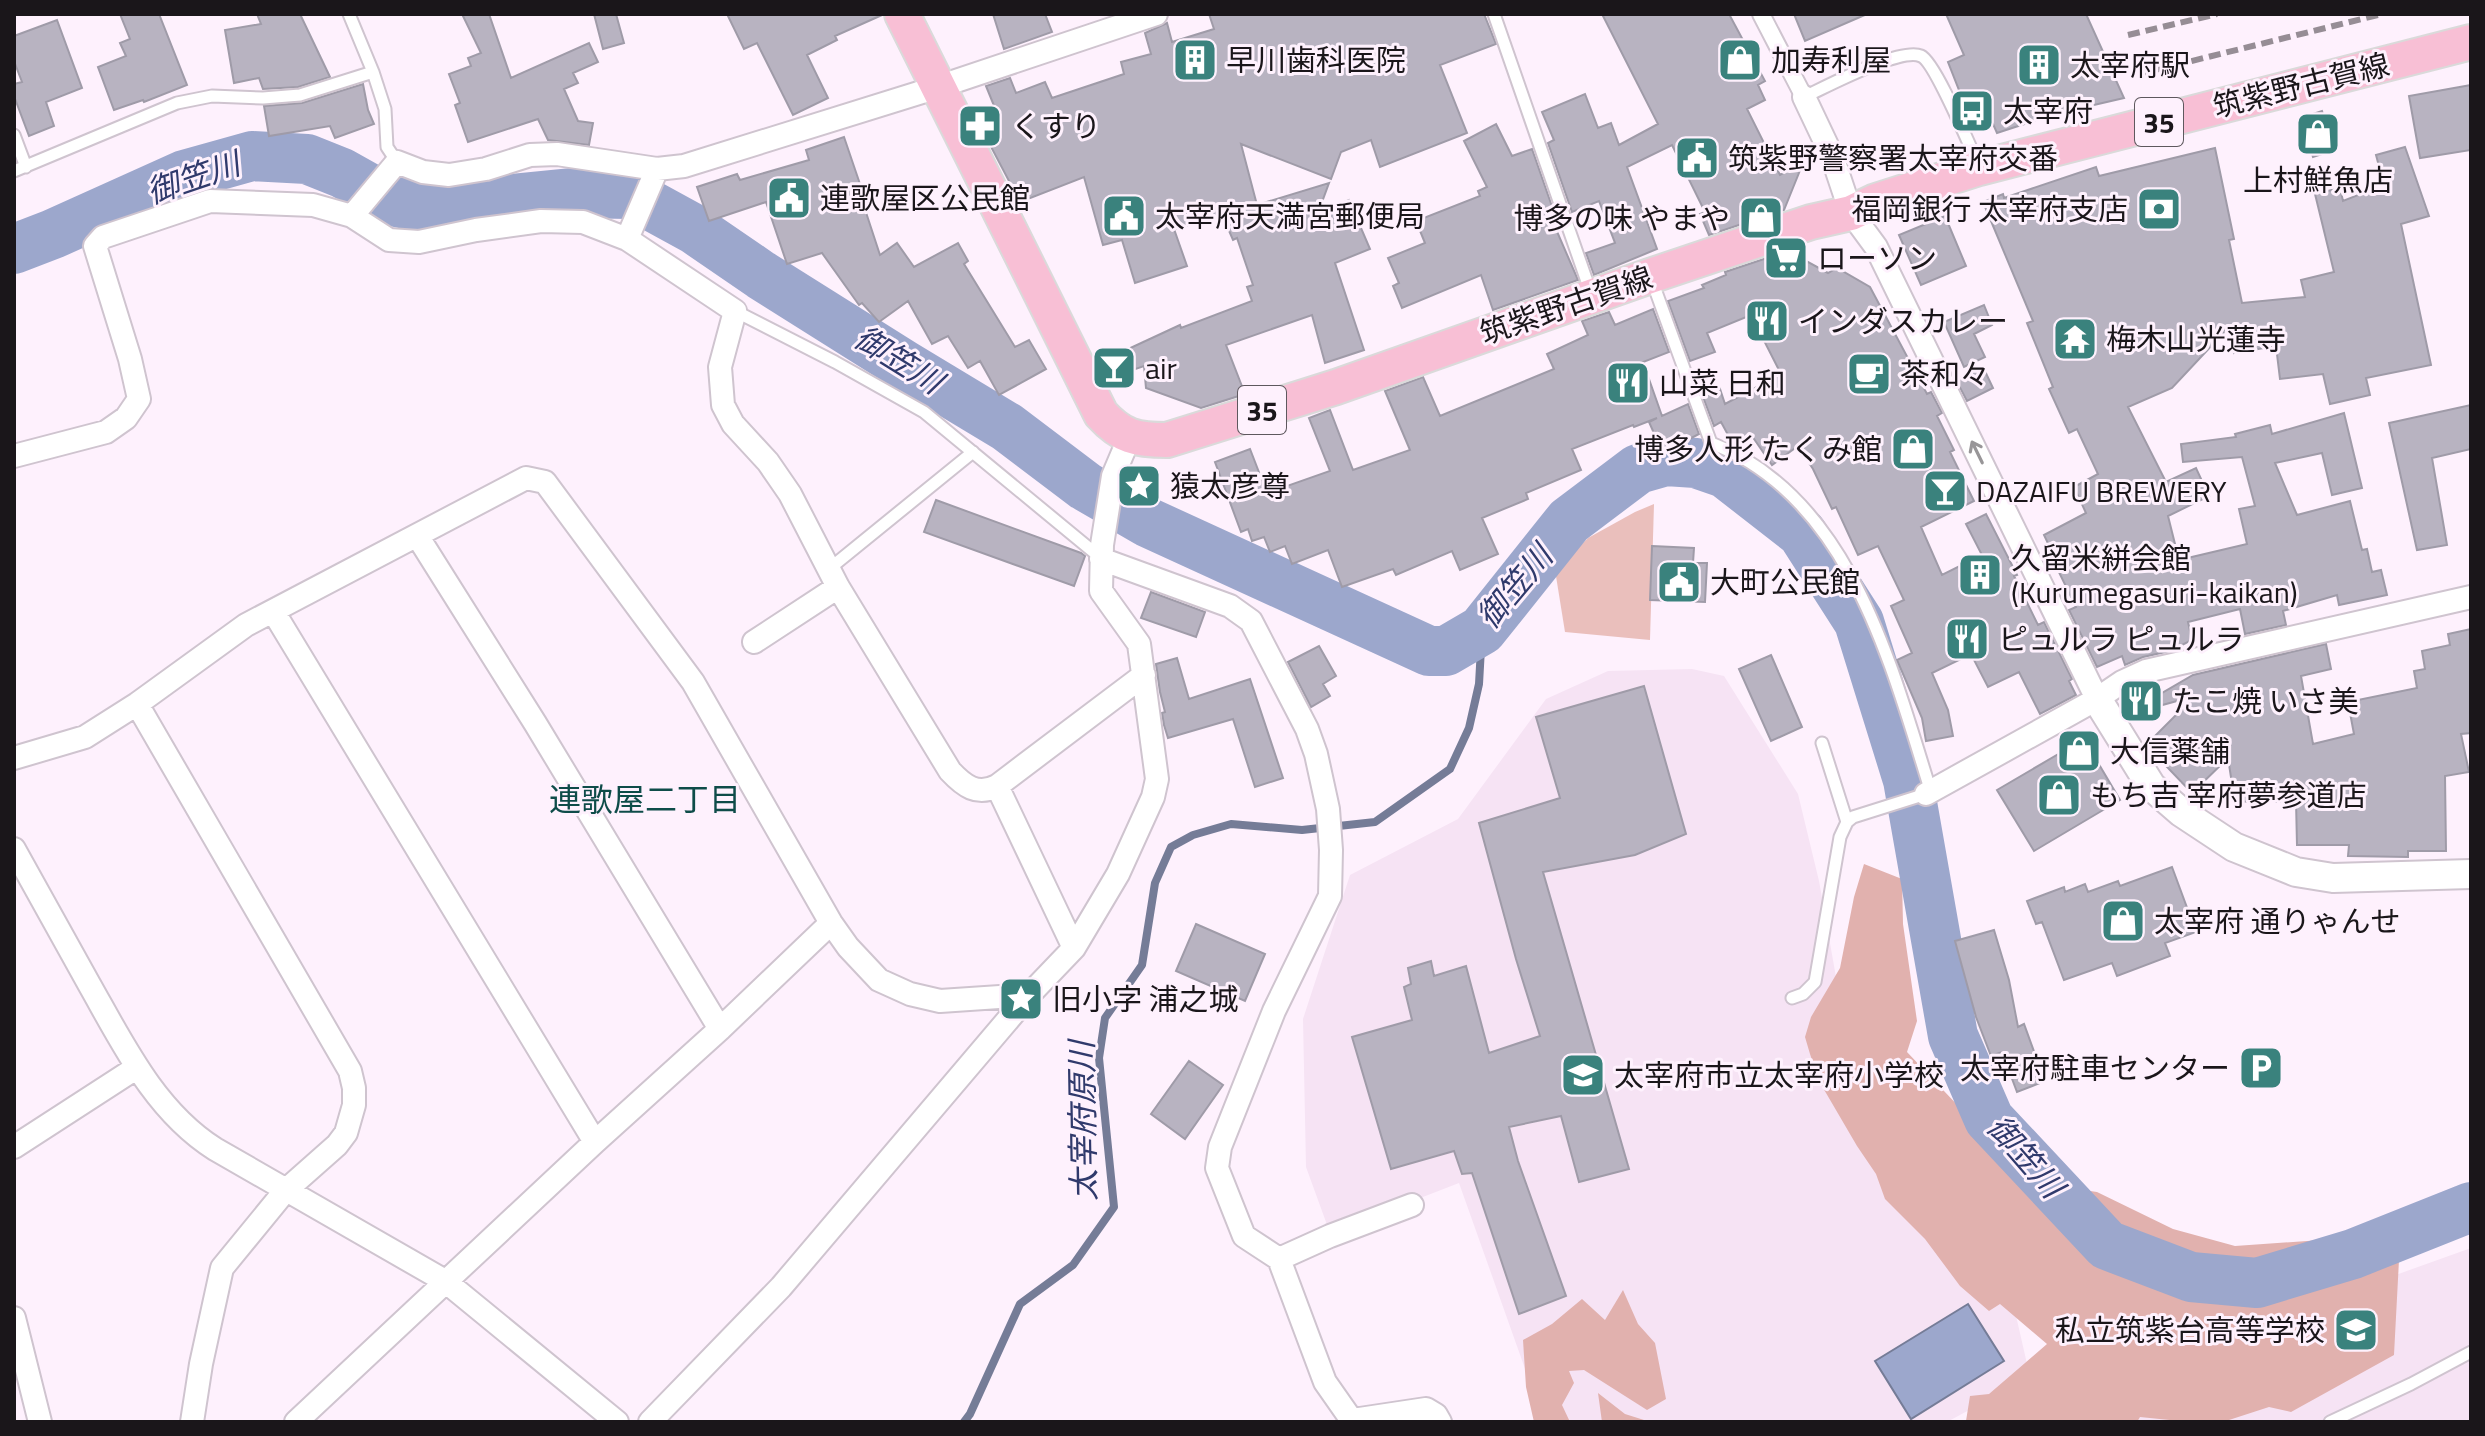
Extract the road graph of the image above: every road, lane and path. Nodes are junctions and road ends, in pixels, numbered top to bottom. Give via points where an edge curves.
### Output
1 (349, 14) edge
2 (902, 14) edge
3 (1156, 14) edge
4 (1494, 14) edge
5 (1761, 14) edge
6 (2471, 42) edge
7 (373, 72) junction
8 (938, 87) junction
9 (1804, 97) junction
10 (14, 135) edge
11 (394, 166) junction
12 (26, 167) junction
13 (1979, 168) junction
14 (14, 171) edge
15 (655, 174) junction
16 (354, 212) junction
17 (1851, 213) junction
18 (629, 234) junction
19 (1650, 276) junction
20 (1592, 296) junction
21 (735, 311) junction
22 (1130, 436) junction
23 (973, 452) junction
24 (14, 456) edge
25 (418, 537) junction
26 (1102, 552) junction
27 (834, 578) junction
28 (2471, 597) edge
29 (273, 611) junction
30 (754, 642) dead end
31 (1144, 675) junction
32 (2097, 699) junction
33 (137, 704) junction
34 (1822, 743) dead end
35 (14, 758) edge
36 (997, 786) junction
37 (1928, 793) junction
38 (1850, 819) junction
39 (14, 849) edge
40 (2471, 874) edge
41 (831, 923) junction
42 (1074, 948) junction
43 (1029, 995) junction
44 (1792, 998) dead end
45 (720, 1029) junction
46 (136, 1068) junction
47 (595, 1142) junction
48 (14, 1147) edge
49 (285, 1191) junction
50 (1412, 1205) dead end
51 (1279, 1259) junction
52 (445, 1281) junction
53 (14, 1318) edge
54 (2471, 1352) edge
55 (1353, 1421) edge
56 (40, 1422) edge
57 (192, 1422) edge
58 (296, 1422) edge
59 (617, 1422) edge
60 (650, 1422) edge
61 (1440, 1422) edge
62 (2330, 1422) edge

1 - 7 lane
2 - 8 main road
3 - 8 street
4 - 20 lane
5 - 9 street
6 - 13 main road, 筑紫野古賀線 / 35
7 - 11 lane
7 - 12 lane via 300,95 212,96 177,103
8 - 15 street
8 - 22 main road via 1101,414 1114,429
9 - 13 lane via 1883,61 1921,56 1933,69
9 - 17 street
10 - 12 lane
11 - 15 street via 449,175 530,155 557,154
11 - 16 street
12 - 14 lane
13 - 17 main road, 筑紫野古賀線 / 35
15 - 18 street
16 - 18 street via 389,240 419,242 541,221 583,222
16 - 24 street via 210,201 103,237 95,246 139,399 126,418 106,432
17 - 19 main road, 筑紫野古賀線 / 35
32 -> 17 street via 1876,247
18 - 21 street
19 - 20 main road, 筑紫野古賀線 / 35
19 - 37 lane via 1711,443 1753,464 1792,496 1817,523 1852,580 1881,638
20 - 22 main road, 筑紫野古賀線 / 35 via 1336,387 1167,440
21 - 23 lane via 924,412
21 - 27 street via 720,367 723,405 790,494
22 - 26 street via 1113,476
23 - 26 lane
23 - 27 lane
25 - 29 street
25 - 41 street via 526,478 545,482 693,682
25 - 45 street
26 - 31 street via 1101,591 1139,644
26 - 51 street via 1230,606 1251,621 1316,754 1328,809 1330,896 1274,1011 1220,1147 1217,1168 1244,1236
27 - 30 street
27 - 36 street via 950,771 973,790 987,792
28 - 32 street via 2146,671
29 - 33 street
29 - 47 street
31 - 36 street
31 - 42 street via 1156,788 1118,874
32 - 37 street
32 - 40 street via 2151,786 2234,847 2296,872 2333,878
33 - 35 street via 85,737
33 - 49 street via 350,1071 354,1105 346,1133
34 - 38 lane
36 - 42 street
37 - 38 lane
38 - 44 lane via 1840,837 1815,982
39 - 46 street
41 - 43 street via 879,980 910,994 940,1001
41 - 45 street
42 - 43 street
43 - 60 street via 781,1287
45 - 47 street
46 - 48 street
46 - 49 street via 196,1137
47 - 52 street
49 - 52 street
49 - 57 street via 222,1268
50 - 51 street
51 - 55 street via 1325,1382
52 - 58 street
52 - 59 street
53 - 56 street
54 - 62 lane
55 - 61 street via 1426,1409

